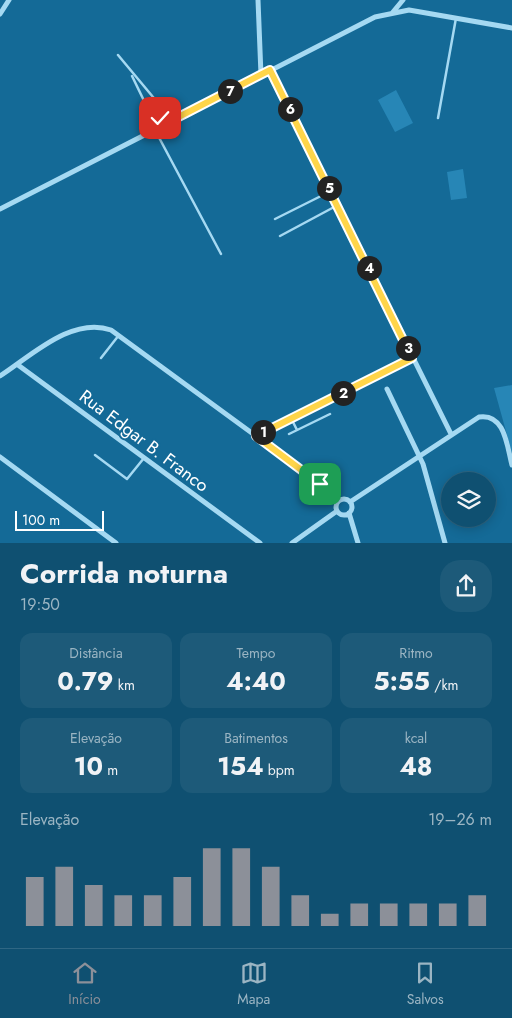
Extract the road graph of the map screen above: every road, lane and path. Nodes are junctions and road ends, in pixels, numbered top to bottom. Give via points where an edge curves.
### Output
1 (9, 0) edge
2 (258, 0) edge
3 (405, 0) edge
4 (409, 10) junction
5 (392, 12) junction
6 (0, 14) edge
7 (456, 18) junction
8 (512, 28) edge
9 (118, 55) dead end
10 (270, 70) junction
11 (131, 74) junction
12 (261, 75) junction
13 (157, 113) junction
14 (438, 118) dead end
15 (163, 125) junction
16 (155, 129) junction
17 (331, 192) junction
18 (338, 205) junction
19 (0, 208) edge
20 (275, 219) dead end
21 (280, 236) dead end
22 (221, 254) dead end
23 (119, 335) junction
24 (101, 358) dead end
25 (412, 358) junction
26 (18, 365) junction
27 (0, 376) edge
28 (388, 389) dead end
29 (330, 414) dead end
30 (291, 418) junction
31 (297, 430) junction
32 (289, 434) dead end
33 (451, 434) junction
34 (256, 436) junction
35 (95, 455) dead end
36 (420, 456) junction
37 (0, 457) edge
38 (144, 458) junction
39 (512, 465) edge
40 (339, 500) junction
41 (350, 502) junction
42 (337, 511) junction
43 (349, 514) junction
44 (257, 542) edge
45 (292, 542) edge
46 (116, 543) edge
47 (358, 543) edge
48 (445, 543) edge

1 - 6 street
2 - 12 street
3 - 4 street
3 - 5 street
4 - 5 street
4 - 7 street
5 - 10 street via 357,24
7 - 8 street
7 - 14 lane
9 - 11 lane
10 - 12 street
10 - 17 street
11 - 13 lane via 149,111
11 - 13 lane via 158,103 160,110
12 - 15 street
13 - 15 lane
15 - 16 street
16 - 19 street
16 - 22 lane
17 - 18 street
17 - 20 lane
18 - 21 lane
18 - 25 street
23 - 24 lane
23 - 26 street via 93,325 76,328
23 - 34 street
25 - 30 street
25 - 33 street
26 - 27 street
26 - 38 street, Rua Edgar B. Franco
28 - 36 street
29 - 31 lane
30 - 31 lane
30 - 34 street
31 - 32 lane
33 - 36 street
33 - 39 street via 480,416 490,416 500,424
34 - 40 street
35 - 38 lane via 127,478
36 - 41 street
36 - 48 street
37 - 46 street
38 - 44 street, Rua Edgar B. Franco
40 - 41 street
40 - 42 street
41 - 43 street via 352,509
42 - 43 street via 341,515
42 - 45 street
43 - 47 street

